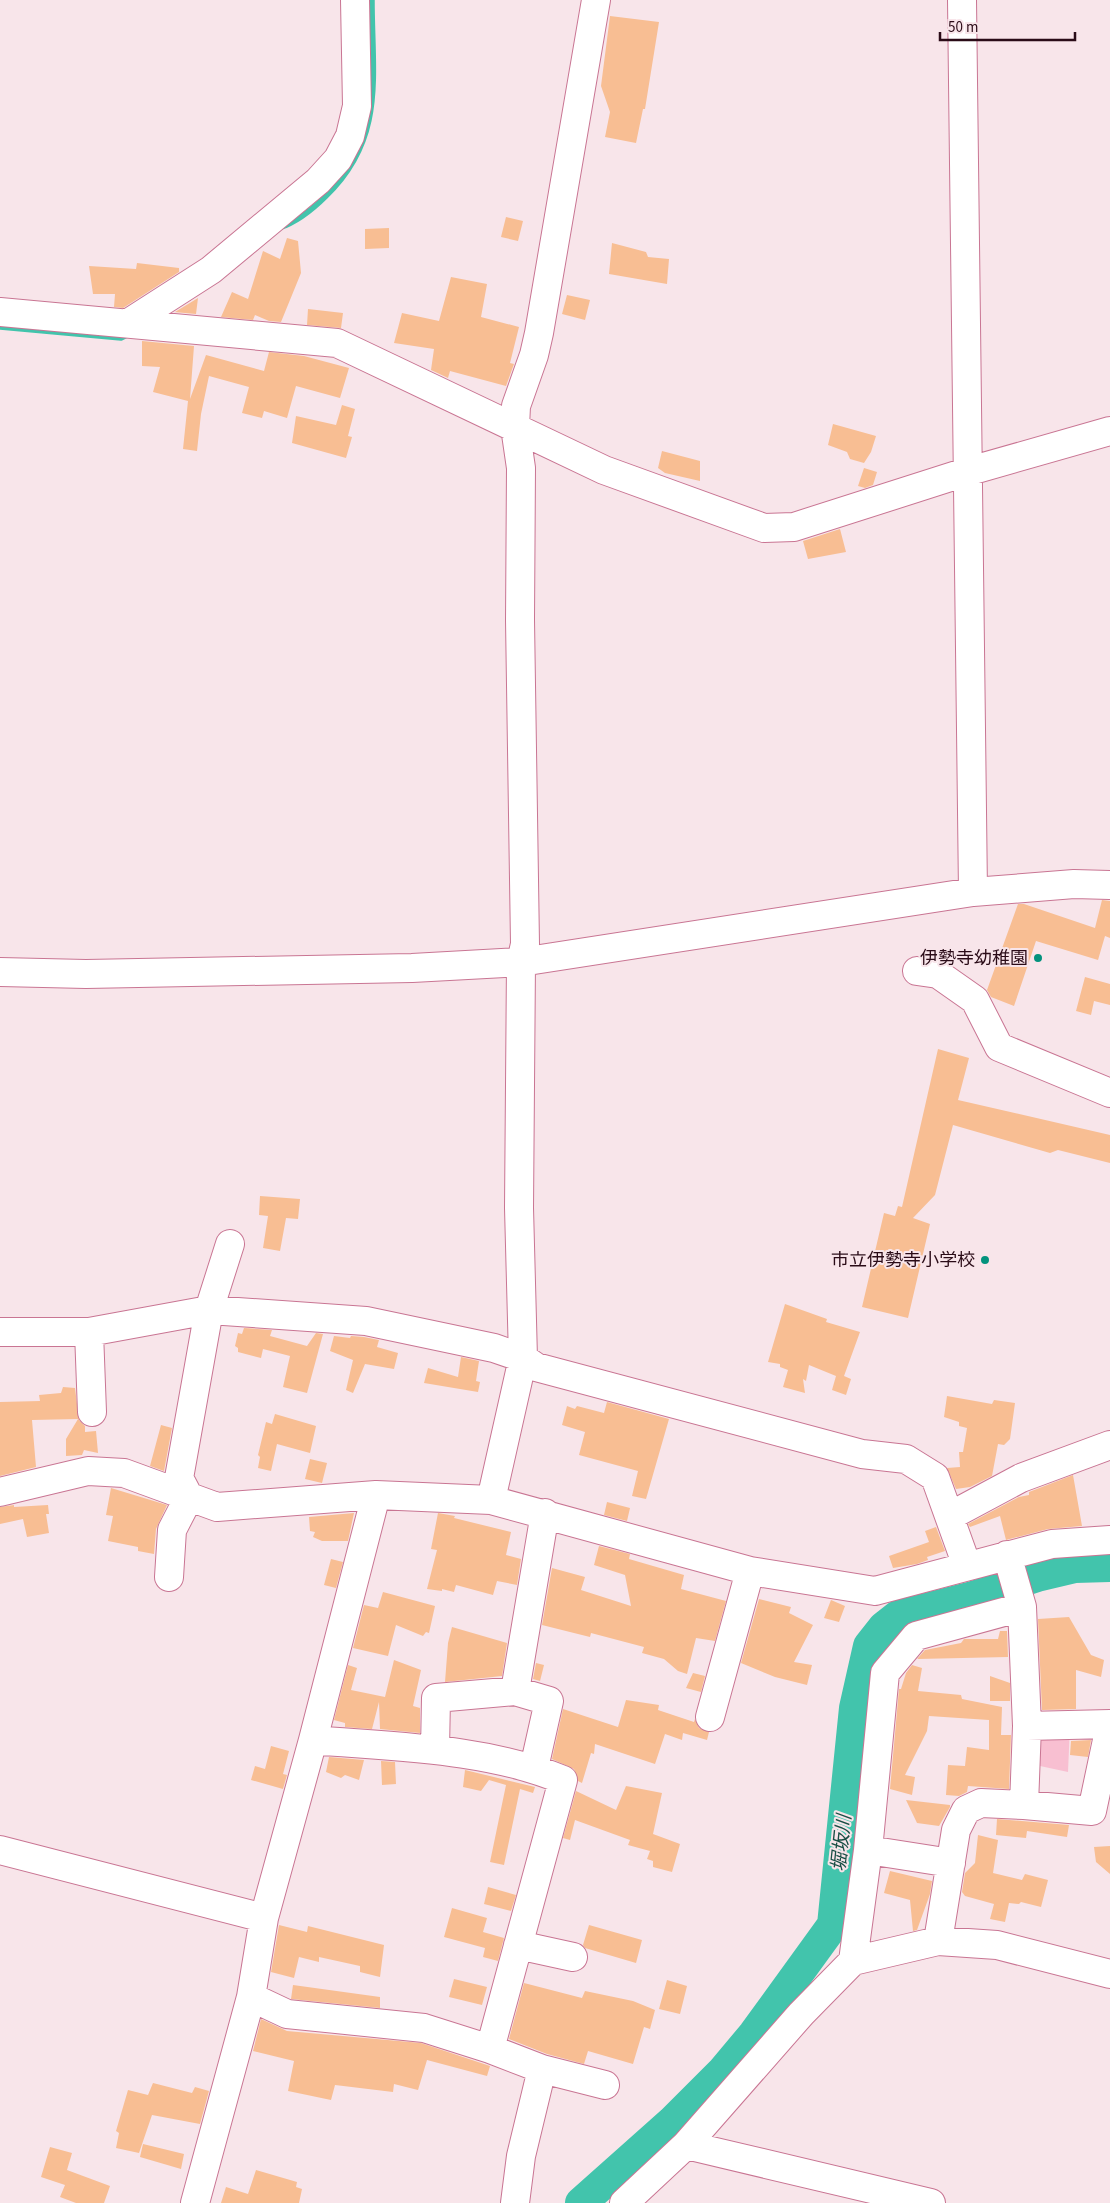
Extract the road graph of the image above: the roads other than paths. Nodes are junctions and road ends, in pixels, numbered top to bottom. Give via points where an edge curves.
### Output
1 (356, 0) edge
2 (596, 0) edge
3 (962, 0) edge
4 (0, 312) edge
5 (140, 324) junction
6 (515, 427) junction
7 (1110, 431) edge
8 (966, 472) junction
9 (1110, 885) edge
10 (973, 892) junction
11 (521, 962) junction
12 (917, 971) dead end
13 (0, 972) edge
14 (1110, 1093) edge
15 (230, 1244) dead end
16 (209, 1310) junction
17 (0, 1332) edge
18 (89, 1332) junction
19 (523, 1358) junction
20 (92, 1412) dead end
21 (1110, 1445) edge
22 (0, 1492) edge
23 (376, 1495) junction
24 (189, 1497) junction
25 (492, 1500) junction
26 (545, 1513) junction
27 (950, 1516) junction
28 (1110, 1540) edge
29 (1008, 1559) junction
30 (967, 1566) junction
31 (750, 1571) junction
32 (169, 1577) dead end
33 (1021, 1604) junction
34 (515, 1691) junction
35 (710, 1717) dead end
36 (1110, 1725) edge
37 (1028, 1726) junction
38 (313, 1740) junction
39 (435, 1750) junction
40 (534, 1768) junction
41 (1024, 1805) junction
42 (0, 1850) edge
43 (868, 1850) junction
44 (950, 1863) junction
45 (264, 1918) junction
46 (938, 1941) junction
47 (518, 1945) junction
48 (573, 1957) dead end
49 (853, 1961) junction
50 (1110, 1974) edge
51 (251, 1997) junction
52 (490, 2049) junction
53 (542, 2069) junction
54 (605, 2085) dead end
55 (686, 2145) junction
56 (195, 2203) edge
57 (515, 2203) edge
58 (624, 2203) edge
59 (931, 2203) edge

1 - 5 street via 357,106 350,136 338,159 318,181
2 - 6 street via 539,333 516,406
3 - 8 street
4 - 5 street
5 - 6 street via 337,343
6 - 8 street via 604,470 764,528 794,527
6 - 11 street via 521,468 524,944
7 - 8 street
8 - 10 street
9 - 10 street via 1074,884
10 - 11 street
11 - 13 street via 412,968 86,974
11 - 19 street via 519,1208
12 - 14 street via 938,974 976,1000 999,1047
15 - 16 street
16 - 18 street
16 - 19 street via 366,1321 494,1348
16 - 24 street via 179,1478
17 - 18 street
18 - 20 street
19 - 25 street
19 - 27 street via 536,1367 862,1454 906,1459 935,1477
21 - 27 street via 1021,1478
22 - 24 street via 88,1471 124,1473
23 - 24 street via 217,1507
23 - 25 street
23 - 38 street
24 - 32 street via 172,1530
25 - 26 street
26 - 31 street
26 - 34 street
27 - 30 street
28 - 29 street via 1052,1544
29 - 30 street
29 - 33 street
30 - 31 street via 875,1591
31 - 35 street
33 - 37 street
33 - 43 street via 916,1636 885,1673
34 - 39 street via 436,1698
34 - 40 street via 549,1701
36 - 37 street
36 - 41 street via 1092,1811
37 - 41 street
38 - 39 street
38 - 45 street
39 - 40 street
40 - 47 street via 563,1780
41 - 44 street via 981,1803 966,1810 956,1830
42 - 45 street
43 - 44 street
43 - 49 street
44 - 46 street
45 - 51 street
46 - 49 street
46 - 50 street via 996,1945
47 - 48 street
47 - 52 street
49 - 55 street via 801,2014
51 - 52 street via 287,2014 424,2028
51 - 56 street
52 - 53 street
53 - 54 street
53 - 57 street via 521,2156
55 - 58 street
55 - 59 street

